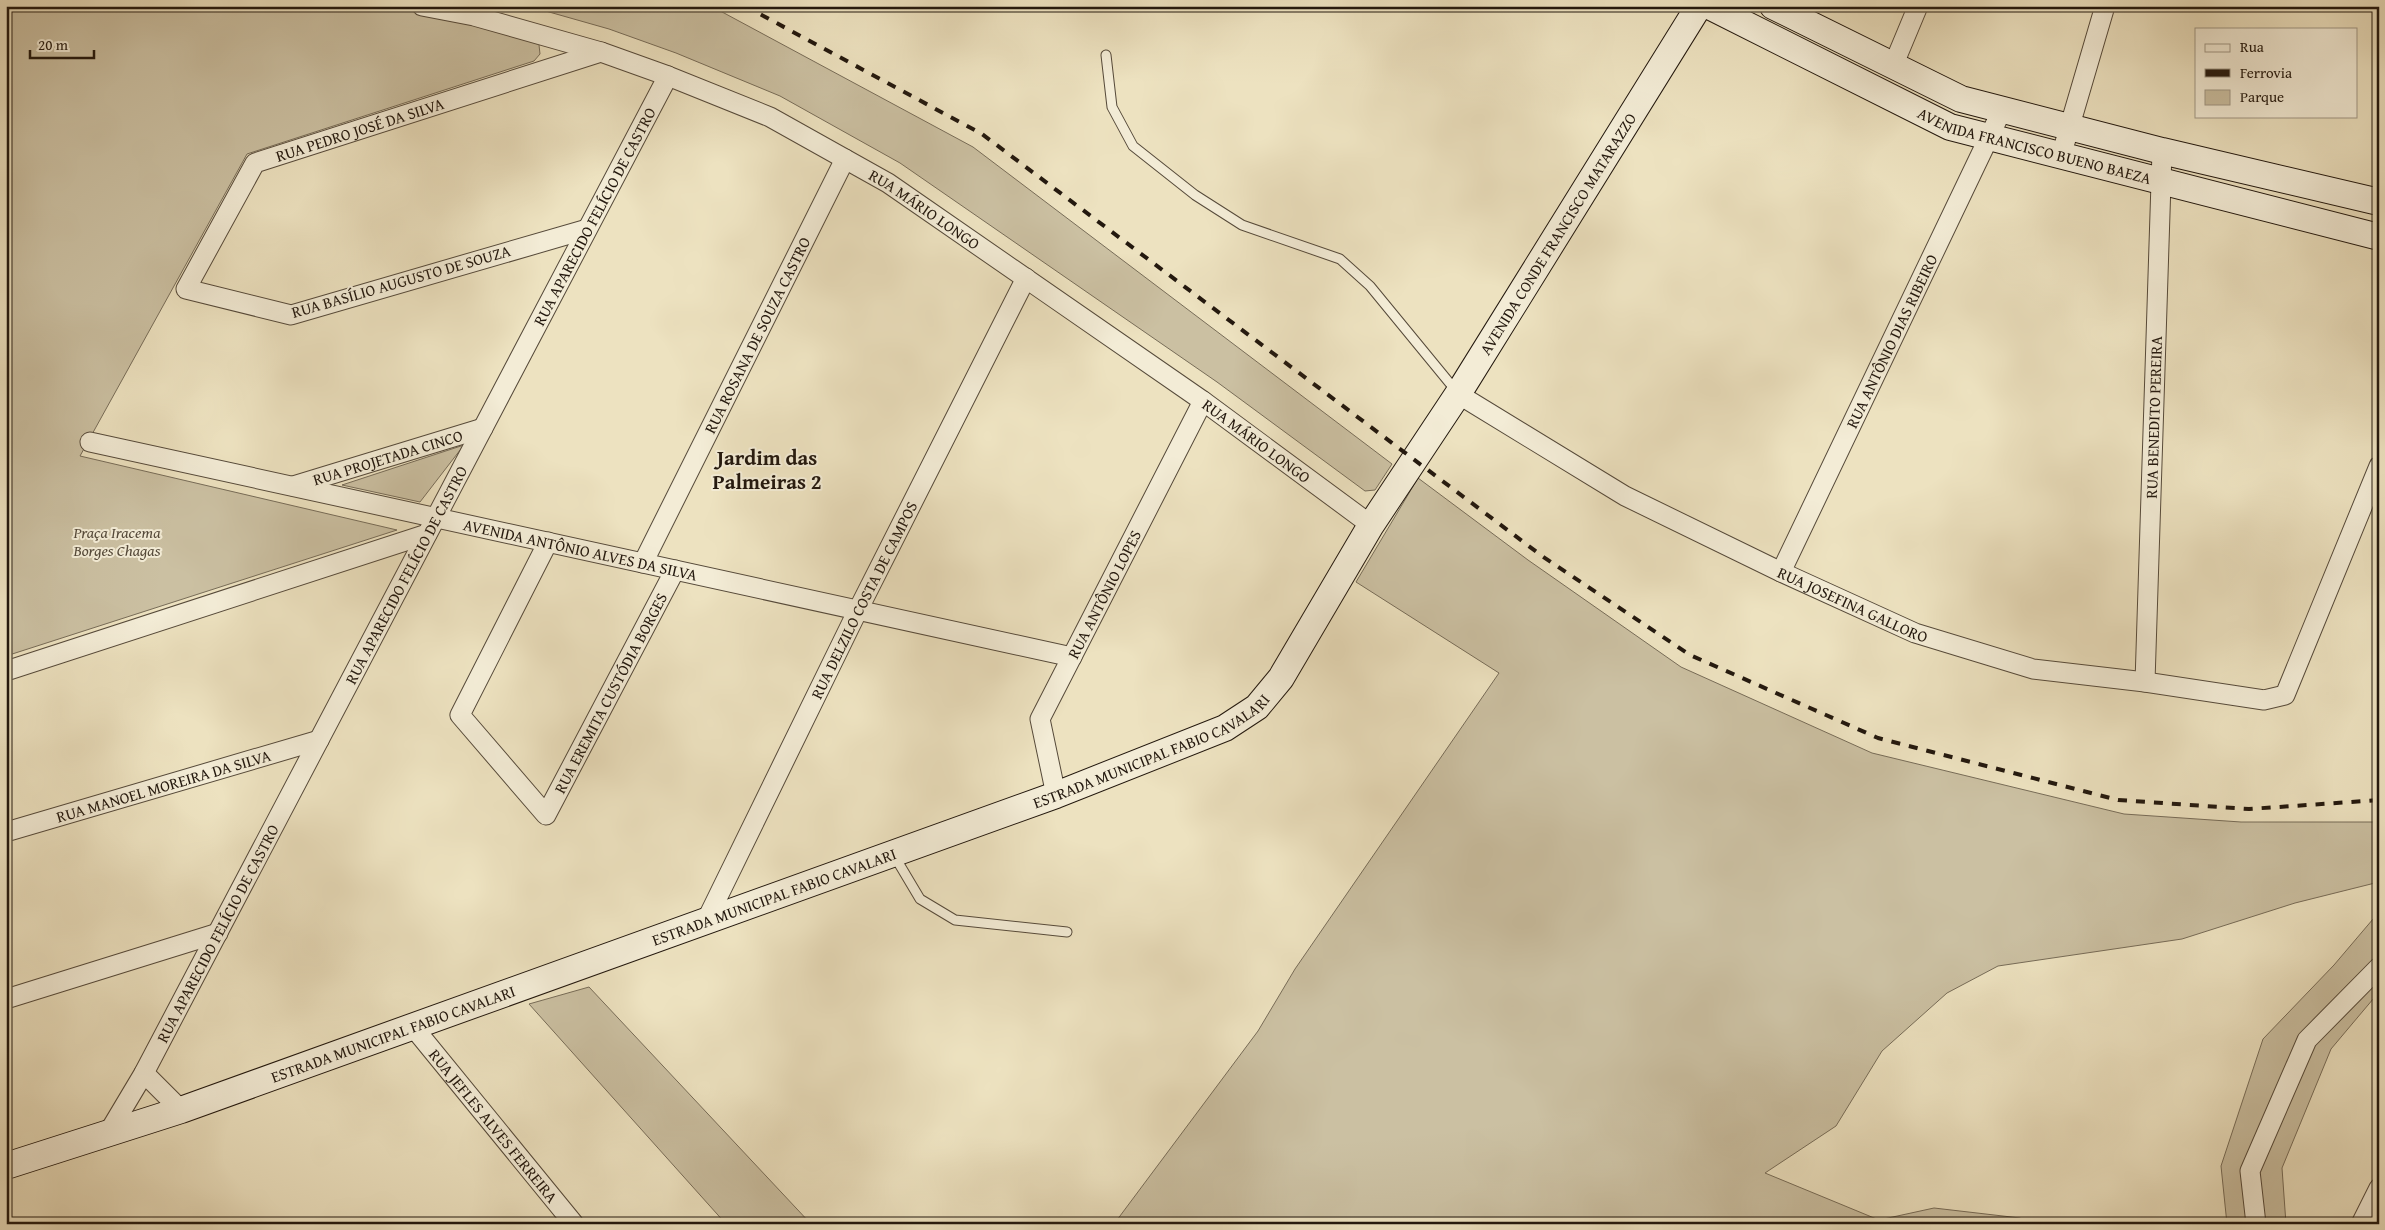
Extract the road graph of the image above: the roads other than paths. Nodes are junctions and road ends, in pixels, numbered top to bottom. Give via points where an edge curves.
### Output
1 (422, 6) edge
2 (1698, 6) edge
3 (1710, 6) edge
4 (1773, 6) edge
5 (2105, 6) edge
6 (1917, 10) edge
7 (601, 52) junction
8 (1106, 56) dead end
9 (1894, 66) junction
10 (668, 76) junction
11 (2002, 110) junction
12 (2070, 127) junction
13 (1990, 137) junction
14 (2162, 151) junction
15 (2061, 156) junction
16 (845, 159) junction
17 (2160, 182) junction
18 (2379, 202) edge
19 (587, 229) junction
20 (2379, 237) edge
21 (1026, 278) junction
22 (186, 289) joint
23 (1458, 394) junction
24 (1203, 402) junction
25 (482, 428) junction
26 (90, 442) dead end
27 (1414, 460) joint
28 (2379, 466) edge
29 (292, 486) junction
30 (432, 526) junction
31 (1372, 526) junction
32 (548, 542) junction
33 (643, 563) junction
34 (675, 570) junction
35 (1781, 572) junction
36 (858, 610) junction
37 (1072, 657) junction
38 (6, 671) edge
39 (2145, 682) junction
40 (319, 740) junction
41 (1056, 795) junction
42 (6, 832) edge
43 (894, 854) junction
44 (705, 923) junction
45 (1067, 932) dead end
46 (218, 933) junction
47 (2379, 967) edge
48 (6, 999) edge
49 (414, 1028) junction
50 (144, 1073) junction
51 (181, 1110) junction
52 (107, 1135) junction
53 (6, 1166) edge
54 (2379, 1188) edge
55 (574, 1224) edge
56 (2256, 1224) edge
57 (2361, 1224) edge

1 - 7 street, RUA MÁRIO LONGO via 474,16
2 - 23 street, AVENIDA CONDE FRANCISCO MATARAZZO
3 - 13 street, AVENIDA FRANCISCO BUENO BAEZA via 1950,127
4 - 9 street, AVENIDA FRANCISCO BUENO BAEZA
5 - 12 street
6 - 9 street
7 - 10 street, RUA MÁRIO LONGO
7 - 22 street, RUA PEDRO JOSÉ DA SILVA via 255,163
8 - 23 lane via 1112,107 1133,146 1195,195 1242,225 1340,259 1370,286
9 - 11 street, AVENIDA FRANCISCO BUENO BAEZA via 1961,99
10 - 16 street, RUA MÁRIO LONGO via 770,118
10 - 19 street, RUA APARECIDO FELÍCIO DE CASTRO
11 - 12 street, AVENIDA FRANCISCO BUENO BAEZA
11 - 13 street, RUA ANTÔNIO DIAS RIBEIRO
12 - 14 street, AVENIDA FRANCISCO BUENO BAEZA
12 - 15 street
13 - 15 street, AVENIDA FRANCISCO BUENO BAEZA
13 - 35 street, RUA ANTÔNIO DIAS RIBEIRO
14 - 17 street, RUA BENEDITO PEREIRA
14 - 18 street, AVENIDA FRANCISCO BUENO BAEZA
15 - 17 street, AVENIDA FRANCISCO BUENO BAEZA
16 - 21 street, RUA MÁRIO LONGO via 888,183
16 - 33 street, RUA ROSANA DE SOUZA CASTRO
17 - 20 street, AVENIDA FRANCISCO BUENO BAEZA
17 - 39 street, RUA BENEDITO PEREIRA
19 - 22 street, RUA BASÍLIO AUGUSTO DE SOUZA via 291,315
19 - 25 street, RUA APARECIDO FELÍCIO DE CASTRO
21 - 24 street, RUA MÁRIO LONGO
21 - 36 street, RUA DELZILO COSTA DE CAMPOS
23 - 27 street, AVENIDA CONDE FRANCISCO MATARAZZO
23 - 35 street, RUA JOSEFINA GALLORO via 1625,496
24 - 31 street, RUA MÁRIO LONGO
24 - 37 street, RUA ANTÔNIO LOPES
25 - 29 street, RUA PROJETADA CINCO
25 - 30 street, RUA APARECIDO FELÍCIO DE CASTRO
26 - 29 street, AVENIDA ANTÔNIO ALVES DA SILVA
27 - 31 street, ESTRADA MUNICIPAL FABIO CAVALARI
28 - 39 street, RUA JOSEFINA GALLORO via 2285,695 2264,700
29 - 30 street, AVENIDA ANTÔNIO ALVES DA SILVA
30 - 32 street, AVENIDA ANTÔNIO ALVES DA SILVA
30 - 38 street
30 - 40 street, RUA APARECIDO FELÍCIO DE CASTRO
31 - 41 street, ESTRADA MUNICIPAL FABIO CAVALARI via 1281,678 1257,707 1225,728
32 - 33 street, AVENIDA ANTÔNIO ALVES DA SILVA
32 - 34 street, RUA EREMITA CUSTÓDIA BORGES via 460,715 546,815
33 - 34 street, AVENIDA ANTÔNIO ALVES DA SILVA
34 - 36 street, AVENIDA ANTÔNIO ALVES DA SILVA
35 - 39 street, RUA JOSEFINA GALLORO via 1915,633 2024,666
36 - 37 street, AVENIDA ANTÔNIO ALVES DA SILVA
36 - 44 street, RUA DELZILO COSTA DE CAMPOS
37 - 41 street, RUA ANTÔNIO LOPES via 1040,719
40 - 42 street, RUA MANOEL MOREIRA DA SILVA
40 - 46 street, RUA APARECIDO FELÍCIO DE CASTRO
41 - 43 street, ESTRADA MUNICIPAL FABIO CAVALARI
43 - 44 street, ESTRADA MUNICIPAL FABIO CAVALARI
43 - 45 lane via 920,899 955,920
44 - 49 street, ESTRADA MUNICIPAL FABIO CAVALARI
46 - 48 street
46 - 50 street, RUA APARECIDO FELÍCIO DE CASTRO
47 - 56 street via 2307,1040 2250,1171
49 - 51 street, ESTRADA MUNICIPAL FABIO CAVALARI
49 - 55 street, RUA JEFLES ALVES FERREIRA
50 - 51 street
50 - 52 street, RUA APARECIDO FELÍCIO DE CASTRO
51 - 52 street, ESTRADA MUNICIPAL FABIO CAVALARI
52 - 53 street, ESTRADA MUNICIPAL FABIO CAVALARI
54 - 57 street

